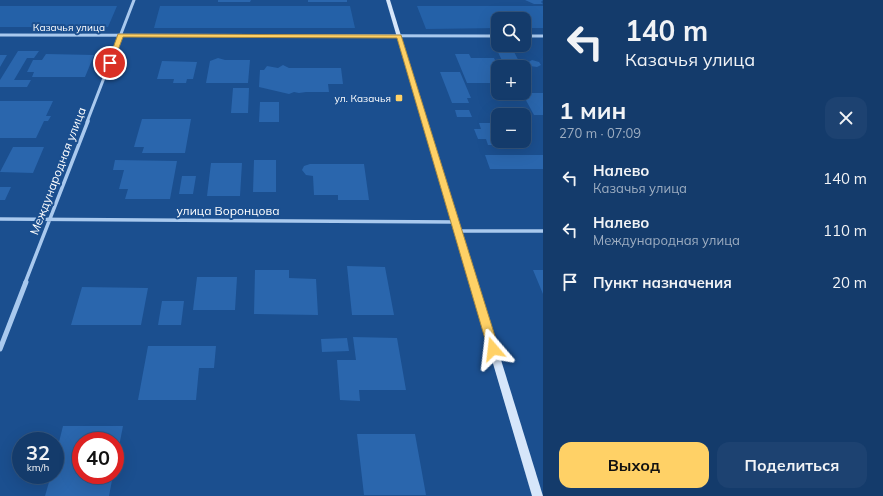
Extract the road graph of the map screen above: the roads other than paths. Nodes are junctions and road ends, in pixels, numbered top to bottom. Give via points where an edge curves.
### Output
1 (134, 0) edge
2 (388, 0) edge
3 (0, 35) edge
4 (121, 35) junction
5 (399, 36) junction
6 (491, 36) edge
7 (531, 36) edge
8 (543, 36) edge
9 (0, 219) edge
10 (50, 219) junction
11 (455, 222) junction
12 (458, 231) junction
13 (543, 231) edge
14 (0, 349) edge
15 (538, 496) edge

1 - 4 street, Международная улица
2 - 5 street
3 - 4 street, Казачья улица
4 - 5 street, Казачья улица
4 - 10 street, Международная улица
5 - 6 street, Казачья улица
5 - 11 street
7 - 8 street
9 - 10 street, улица Воронцова
10 - 11 street, улица Воронцова
10 - 14 street, Международная улица
11 - 12 street
12 - 13 street
12 - 15 street

